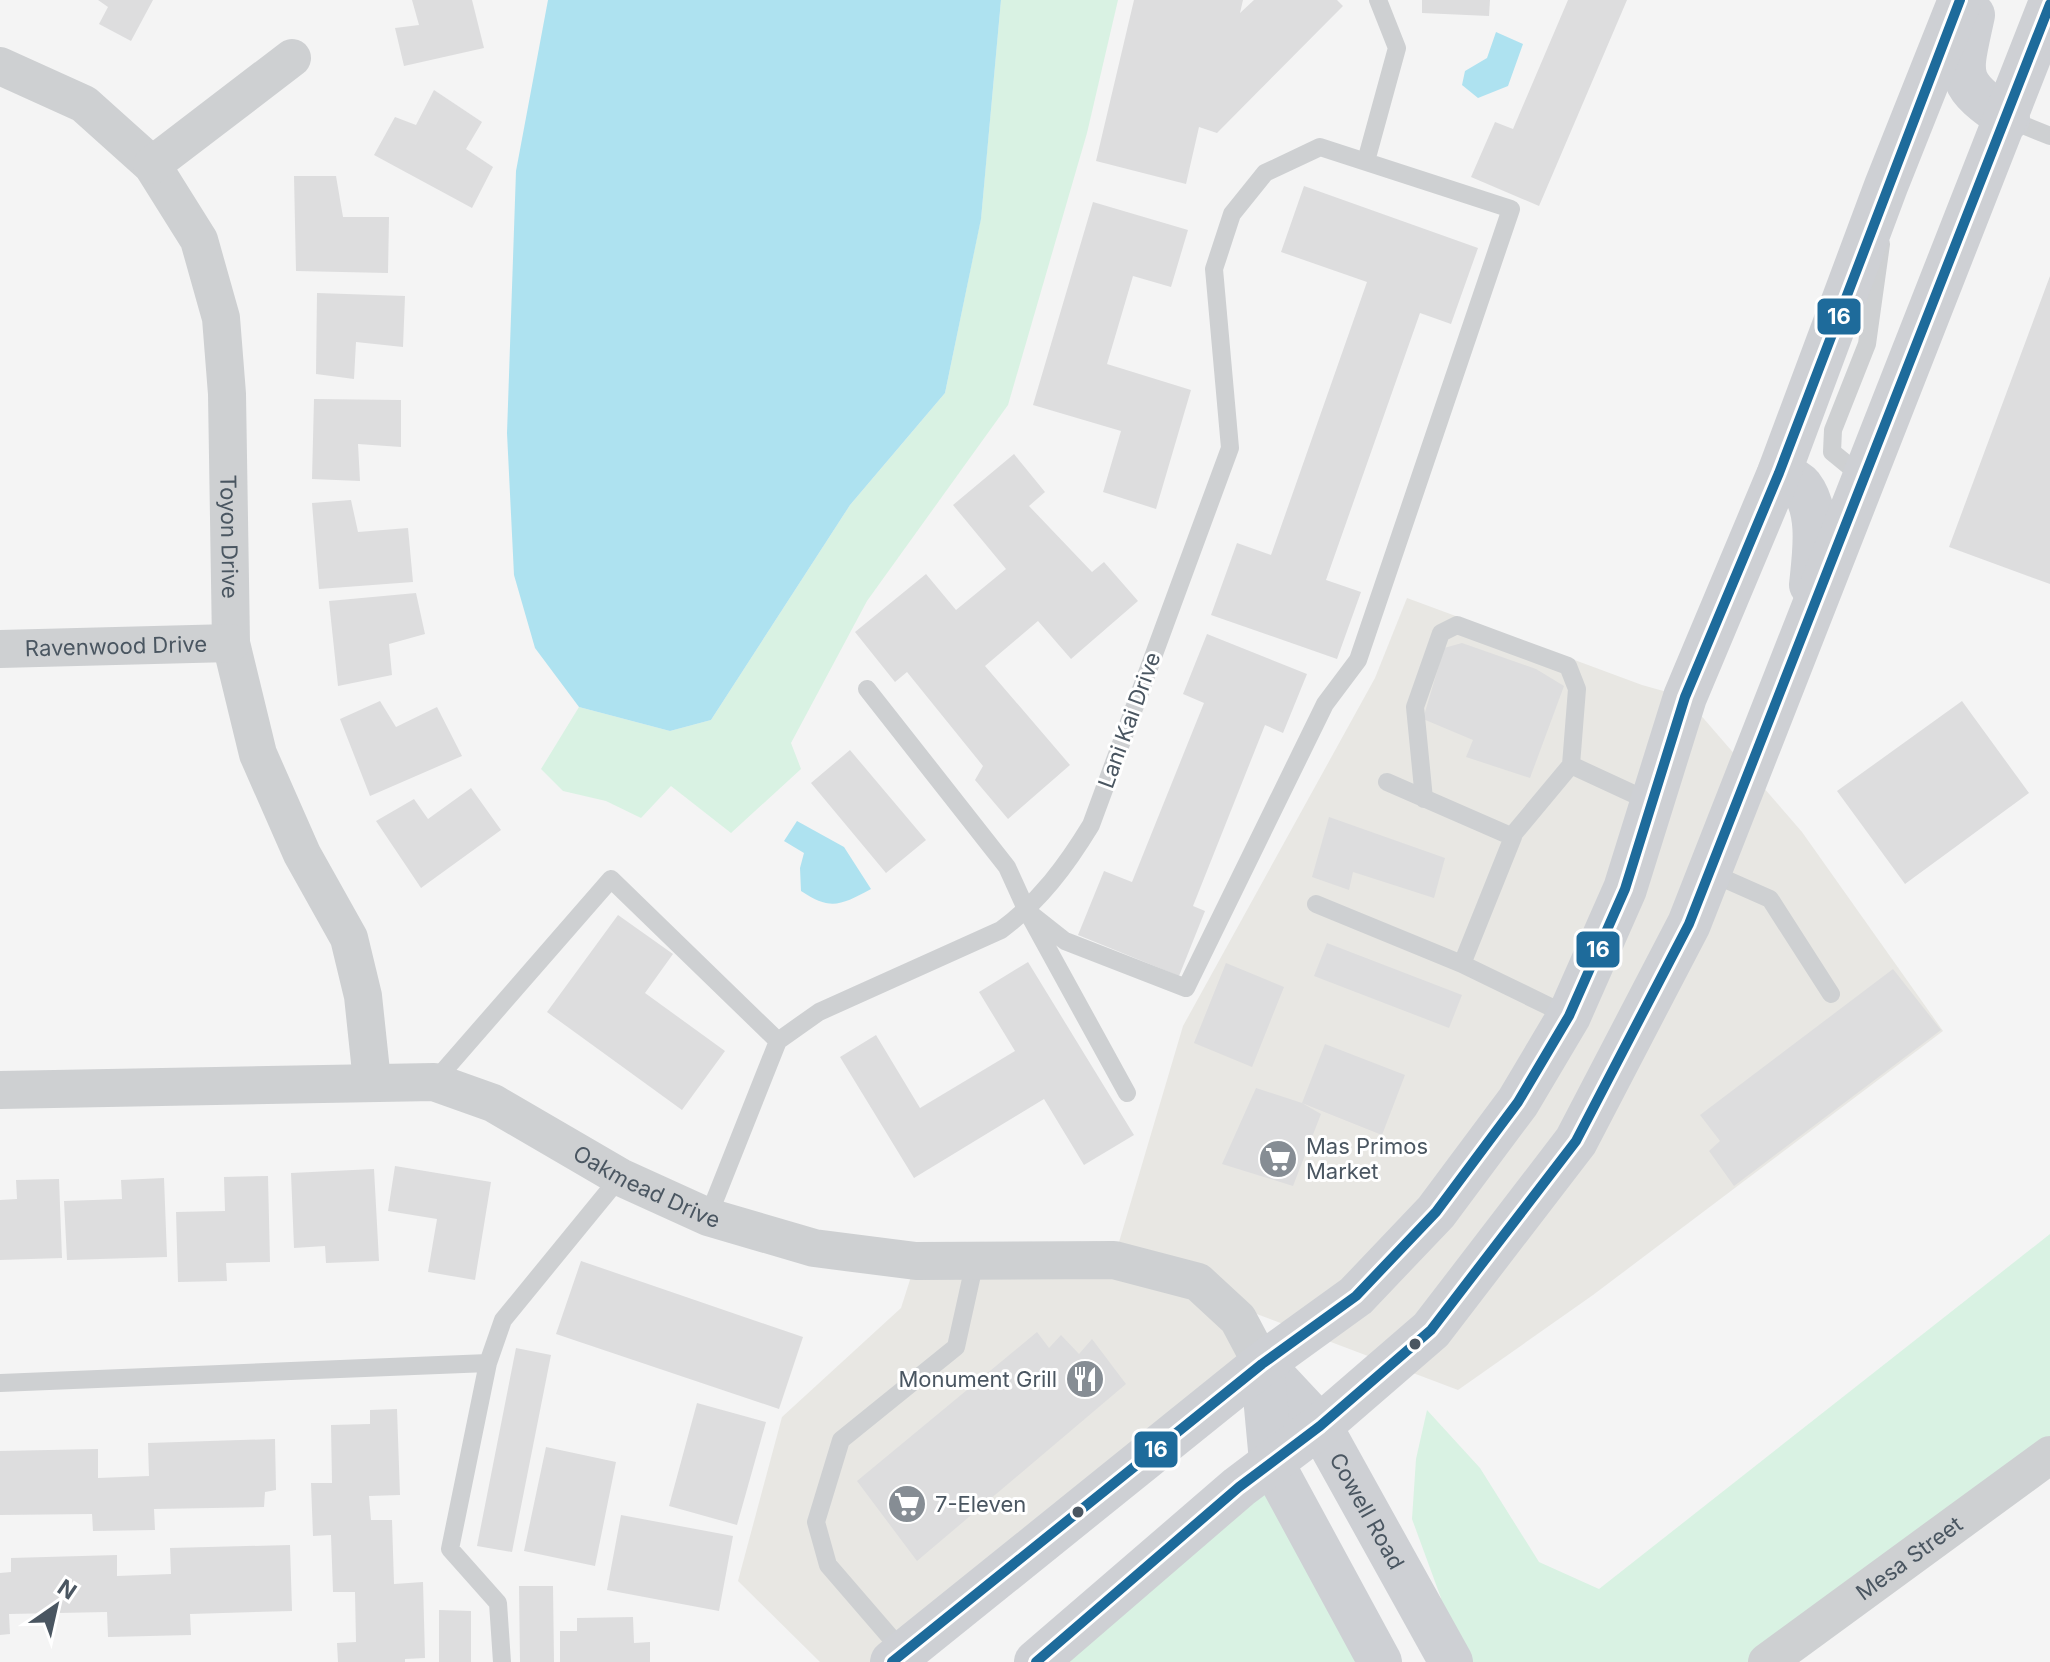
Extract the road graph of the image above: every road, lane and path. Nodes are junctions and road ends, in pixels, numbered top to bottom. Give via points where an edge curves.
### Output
1 (1378, 0) edge
2 (1960, 0) edge
3 (1977, 0) edge
4 (2050, 4) edge
5 (292, 58) dead end
6 (0, 66) edge
7 (2008, 119) junction
8 (2050, 136) edge
9 (1366, 161) junction
10 (152, 165) junction
11 (1886, 186) junction
12 (1779, 473) junction
13 (1865, 479) junction
14 (1808, 623) junction
15 (231, 643) junction
16 (0, 649) edge
17 (867, 689) dead end
18 (1571, 765) junction
19 (1387, 782) dead end
20 (1424, 799) junction
21 (1653, 803) junction
22 (1511, 837) junction
23 (1709, 872) junction
24 (1316, 904) dead end
25 (1027, 911) junction
26 (1462, 964) junction
27 (1831, 994) dead end
28 (1569, 1016) junction
29 (778, 1041) junction
30 (372, 1081) junction
31 (434, 1082) junction
32 (0, 1090) edge
33 (1127, 1093) dead end
34 (620, 1177) junction
35 (708, 1217) junction
36 (975, 1261) junction
37 (488, 1363) junction
38 (1262, 1364) junction
39 (0, 1383) edge
40 (1320, 1426) junction
41 (2050, 1455) edge
42 (1271, 1461) junction
43 (898, 1657) edge
44 (502, 1662) edge
45 (1036, 1662) edge
46 (1380, 1662) edge
47 (1451, 1662) edge
48 (1767, 1662) edge

1 - 9 lane via 1397,48
2 - 11 main road
3 - 7 main road via 1962,71 1975,97
4 - 7 main road
5 - 10 street
6 - 10 street, Toyon Drive via 84,104
7 - 8 lane
7 - 13 main road
9 - 25 lane, Lani Kai Drive via 1320,147 1265,173 1232,214 1214,269 1230,448 1091,825 1064,869
9 - 25 lane, Lani Kai Drive via 1511,209 1358,660 1325,704 1186,988 1065,941
10 - 15 street, Toyon Drive via 199,240 221,318
11 - 12 main road
11 - 13 lane via 1867,344 1833,430 1832,452
12 - 14 main road via 1800,485 1812,512
12 - 21 main road via 1685,697
13 - 14 main road
14 - 23 main road
15 - 16 street, Ravenwood Drive
15 - 30 street, Toyon Drive via 258,754 302,854 349,938 363,996
17 - 25 lane via 1007,867
18 - 20 lane via 1577,689 1568,666 1457,625 1441,633 1415,707
18 - 21 lane
18 - 22 lane
19 - 20 lane
20 - 22 lane
21 - 28 main road via 1625,889
22 - 26 lane
23 - 27 lane via 1770,899
23 - 40 main road via 1689,924 1576,1141 1431,1330
24 - 26 lane
25 - 29 lane, Lani Kai Drive via 1001,930 819,1012
25 - 33 lane
26 - 28 lane
28 - 38 main road via 1518,1102 1436,1212 1356,1296
29 - 31 lane via 611,879
29 - 35 lane
30 - 31 street, Oakmead Drive
30 - 32 street, Oakmead Drive
31 - 34 street, Oakmead Drive via 493,1103
34 - 35 street, Oakmead Drive
34 - 37 lane via 503,1320
35 - 36 street, Oakmead Drive via 814,1248 916,1261
36 - 38 street, Oakmead Drive via 1114,1260 1198,1282 1238,1319
36 - 43 lane via 956,1347 841,1440 816,1522 828,1565
37 - 39 lane
37 - 44 lane via 450,1549 498,1603
38 - 40 main road, Cowell Road
38 - 42 main road
38 - 43 main road
40 - 42 main road
40 - 47 main road, Cowell Road
41 - 48 street, Mesa Street
42 - 45 main road
42 - 46 main road

